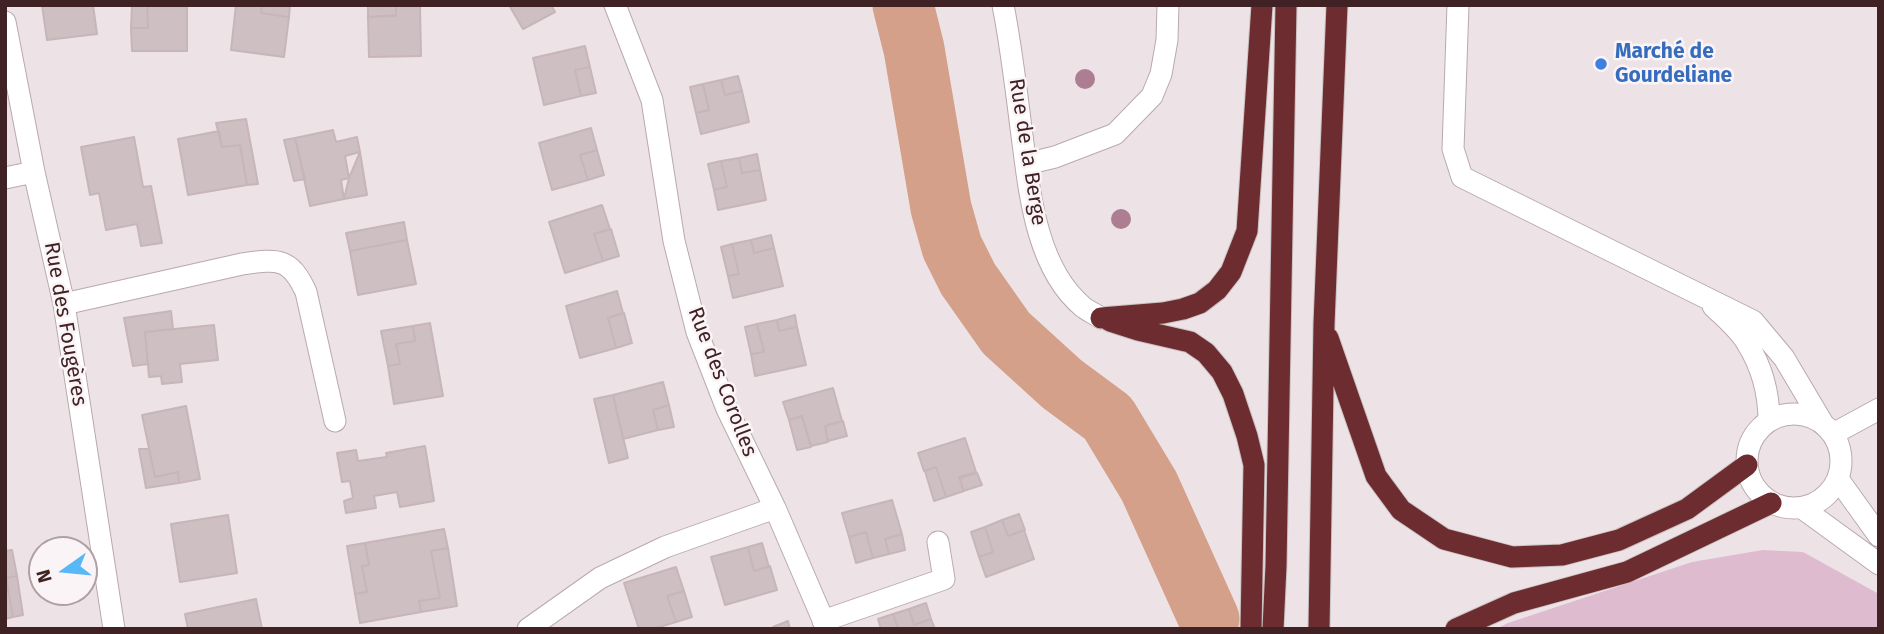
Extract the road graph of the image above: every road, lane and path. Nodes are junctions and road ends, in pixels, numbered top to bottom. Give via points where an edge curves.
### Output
1 (615, 5) edge
2 (1003, 5) edge
3 (1168, 5) edge
4 (1262, 5) edge
5 (1286, 5) edge
6 (1336, 5) edge
7 (1458, 5) edge
8 (5, 22) edge
9 (1026, 164) junction
10 (34, 172) junction
11 (5, 178) edge
12 (1704, 297) junction
13 (64, 304) junction
14 (1101, 318) junction
15 (1324, 324) junction
16 (1879, 409) edge
17 (335, 421) dead end
18 (1769, 421) junction
19 (1827, 428) junction
20 (1747, 465) junction
21 (1839, 479) junction
22 (1771, 503) junction
23 (775, 508) junction
24 (1802, 508) junction
25 (1879, 536) edge
26 (938, 542) dead end
27 (1879, 564) edge
28 (825, 625) edge
29 (114, 629) edge
30 (528, 629) edge
31 (1251, 629) edge
32 (1272, 629) edge
33 (1319, 629) edge
34 (1456, 629) edge

1 - 23 street, Rue des Corolles via 652,100 674,241 697,332 727,409
2 - 9 street, Rue de la Berge
3 - 9 street via 1167,40 1152,96 1115,134
4 - 14 highway via 1247,231 1231,272 1200,303 1163,313
5 - 32 highway
6 - 15 highway
7 - 12 street via 1453,149 1462,177
8 - 10 street, Rue des Fougères
9 - 14 street, Rue de la Berge via 1032,211 1052,266 1069,293
10 - 11 street
10 - 13 street, Rue des Fougères
12 - 18 street via 1746,341 1765,381
12 - 19 street via 1753,320 1784,358
13 - 17 street via 242,264 285,263 299,276 306,292
13 - 29 street, Rue des Fougères
14 - 31 highway via 1190,342 1222,372 1233,394 1254,465
15 - 20 highway via 1376,476 1401,510 1444,539 1512,557 1562,555 1619,540 1687,509
15 - 33 highway
16 - 19 street
18 - 19 street via 1796,413
18 - 20 street via 1752,440
19 - 21 street via 1840,448
20 - 22 street via 1759,493
21 - 24 street via 1824,498
21 - 25 street
22 - 24 street via 1786,509
22 - 34 highway via 1627,572 1514,603
23 - 28 street, Rue des Corolles
23 - 30 street via 665,547 600,578
24 - 27 street
26 - 28 street via 944,579

